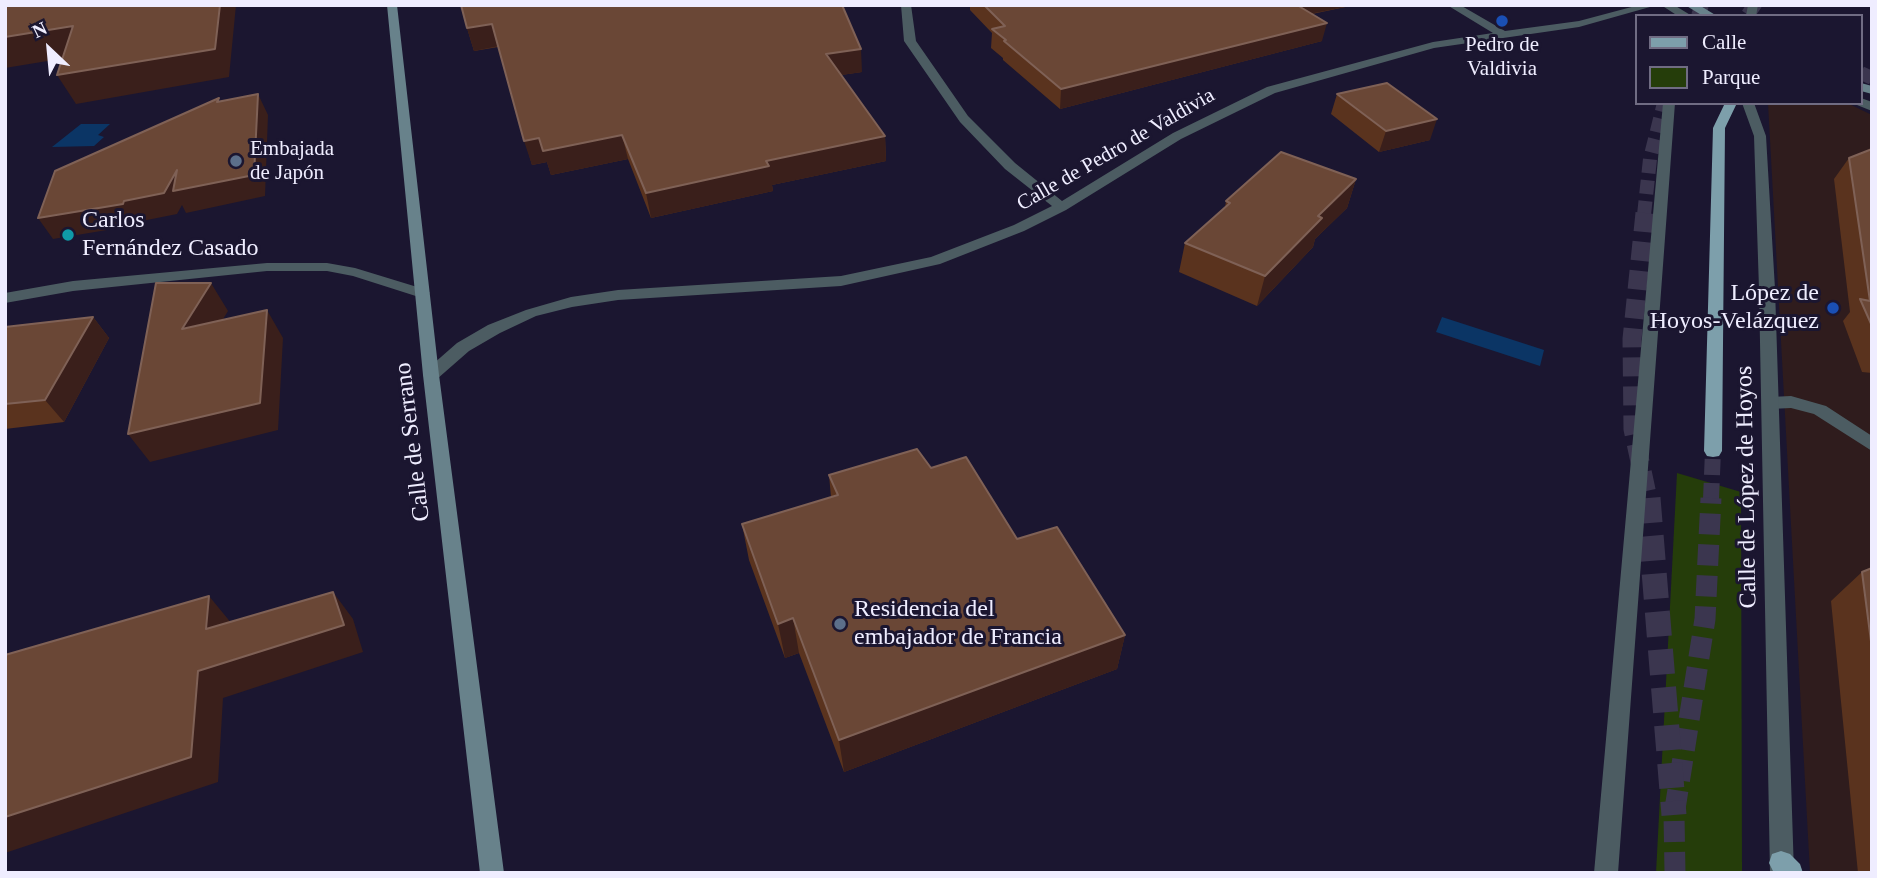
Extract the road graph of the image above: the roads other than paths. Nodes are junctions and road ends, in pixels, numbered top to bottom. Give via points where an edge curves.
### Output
1 (392, 5) edge
2 (906, 5) edge
3 (1452, 5) edge
4 (1652, 5) edge
5 (1690, 5) edge
6 (1708, 14) edge
7 (1504, 35) junction
8 (1669, 105) edge
9 (1730, 105) edge
10 (1749, 105) edge
11 (1061, 207) junction
12 (422, 293) junction
13 (5, 298) edge
14 (431, 375) junction
15 (1770, 403) junction
16 (1872, 445) edge
17 (1713, 451) tunnel mouth
18 (1785, 870) edge
19 (492, 873) edge
20 (1606, 873) edge

1 - 12 main road, Calle de Serrano
2 - 11 street via 911,41 964,119 1010,166
3 - 7 street
4 - 7 street, Calle de Pedro de Valdivia via 1579,24
5 - 6 main road
7 - 11 street, Calle de Pedro de Valdivia via 1433,45 1271,90 1177,136
8 - 20 street
9 - 17 main road via 1719,128
10 - 15 street, Calle de López de Hoyos via 1760,136
11 - 14 street, Calle de Pedro de Valdivia via 935,261 874,275 771,288 618,295 571,302 494,329 463,347
12 - 13 street via 355,272 279,267 73,286
12 - 14 main road, Calle de Serrano
14 - 19 main road, Calle de Serrano
15 - 16 street via 1791,402 1820,410
15 - 18 street, Calle de López de Hoyos

